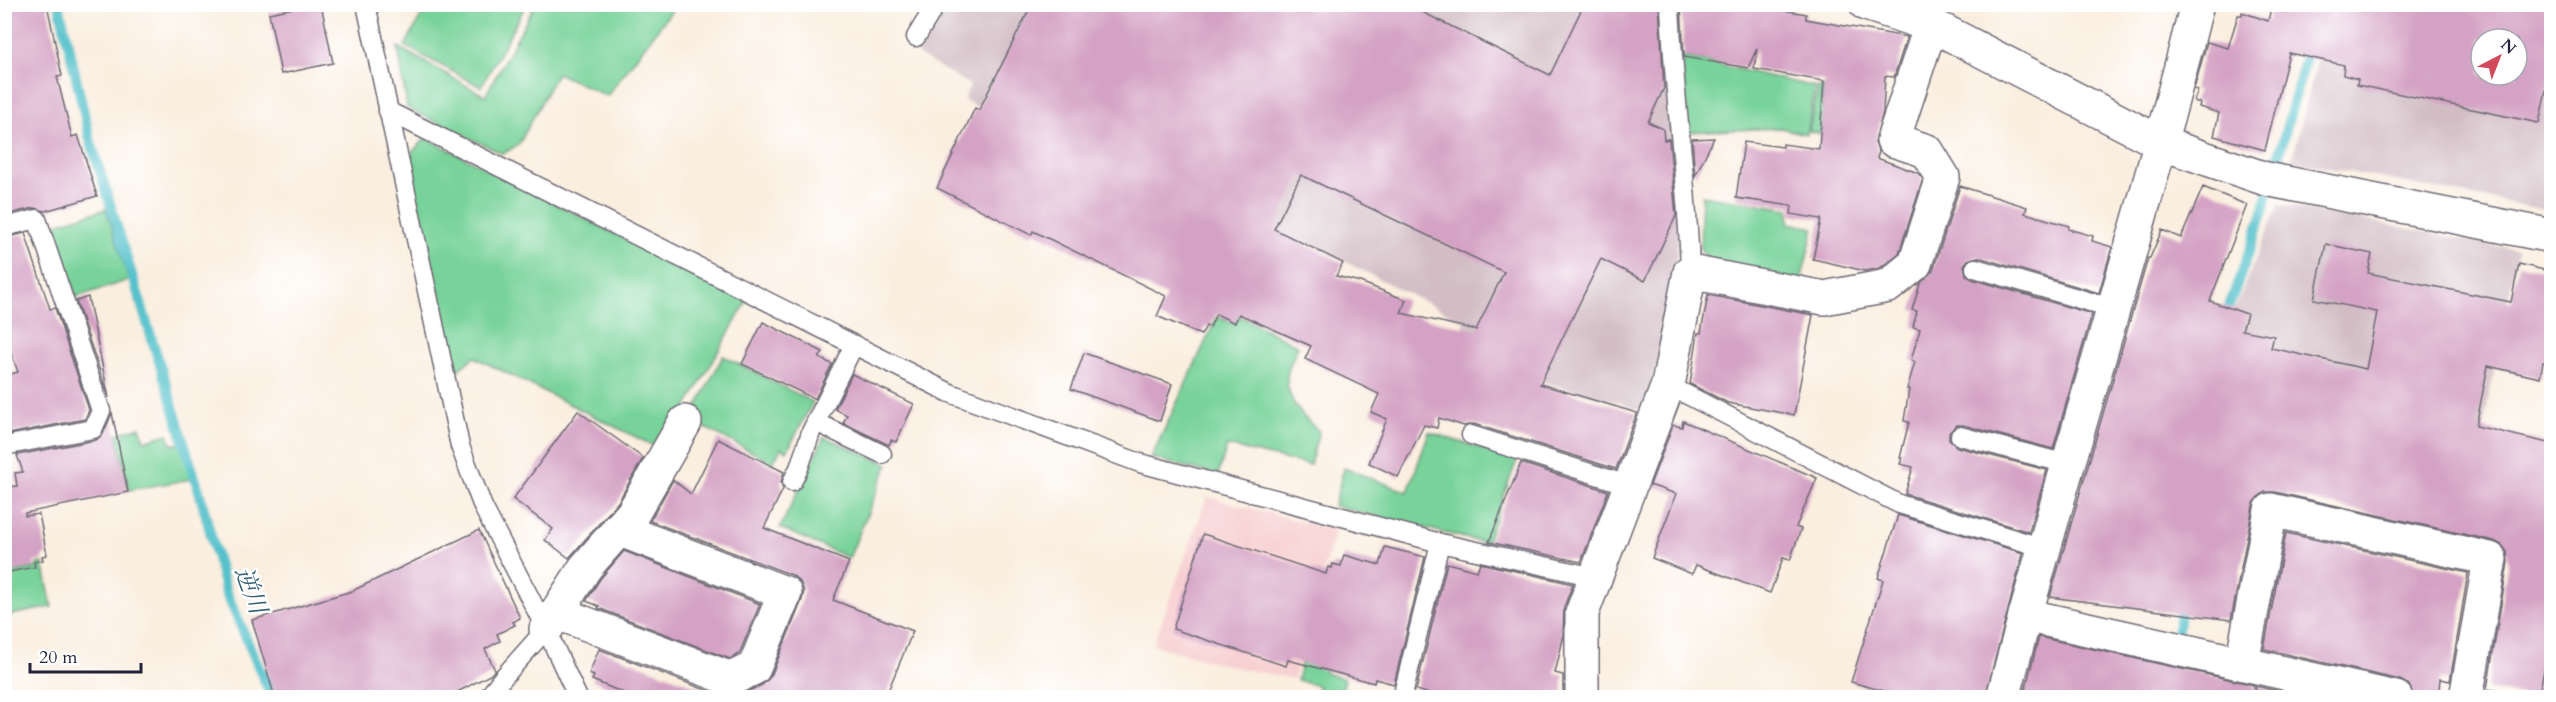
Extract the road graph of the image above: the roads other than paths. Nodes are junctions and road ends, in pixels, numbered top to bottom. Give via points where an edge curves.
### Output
1 (366, 4) edge
2 (936, 4) edge
3 (1670, 4) edge
4 (1866, 4) edge
5 (2197, 4) edge
6 (1936, 27) junction
7 (916, 37) dead end
8 (388, 111) junction
9 (2163, 144) junction
10 (4, 227) edge
11 (2552, 236) edge
12 (1975, 268) dead end
13 (1690, 272) junction
14 (2114, 309) junction
15 (854, 345) junction
16 (1668, 385) junction
17 (685, 422) dead end
18 (816, 422) junction
19 (1471, 435) dead end
20 (1960, 436) dead end
21 (4, 446) edge
22 (882, 454) dead end
23 (2067, 464) junction
24 (792, 482) dead end
25 (1631, 486) junction
26 (618, 529) junction
27 (1440, 543) junction
28 (2044, 548) junction
29 (1595, 577) junction
30 (2025, 615) junction
31 (552, 621) junction
32 (2242, 663) junction
33 (2283, 686) edge
34 (488, 698) edge
35 (578, 698) edge
36 (1402, 698) edge
37 (1582, 698) edge
38 (2003, 698) edge
39 (2396, 698) edge
40 (2466, 698) edge

1 - 8 lane
2 - 7 lane
3 - 13 lane via 1689,214
4 - 6 street
5 - 9 street
6 - 9 street
6 - 13 street via 1925,43 1893,140 1927,151 1943,177 1915,264 1888,286 1824,297
8 - 15 lane
8 - 31 lane via 460,446 483,507
9 - 11 street via 2278,181
9 - 14 street
10 - 21 lane via 37,219 101,411 93,429
12 - 14 lane
13 - 16 street
14 - 23 street
15 - 18 lane
15 - 27 lane via 950,393 1140,463
16 - 25 street
16 - 28 lane via 1899,504
17 - 26 street via 633,513
18 - 22 lane
18 - 24 lane
19 - 25 lane
20 - 23 lane
23 - 28 street
25 - 29 street
26 - 31 street via 585,568
26 - 31 street via 784,593 754,668 731,679
27 - 29 lane
27 - 36 lane
28 - 30 street
29 - 37 street via 1582,613
30 - 32 street
30 - 38 street
31 - 34 lane
31 - 35 lane
32 - 33 street
32 - 40 street via 2271,510 2490,559
33 - 39 street

